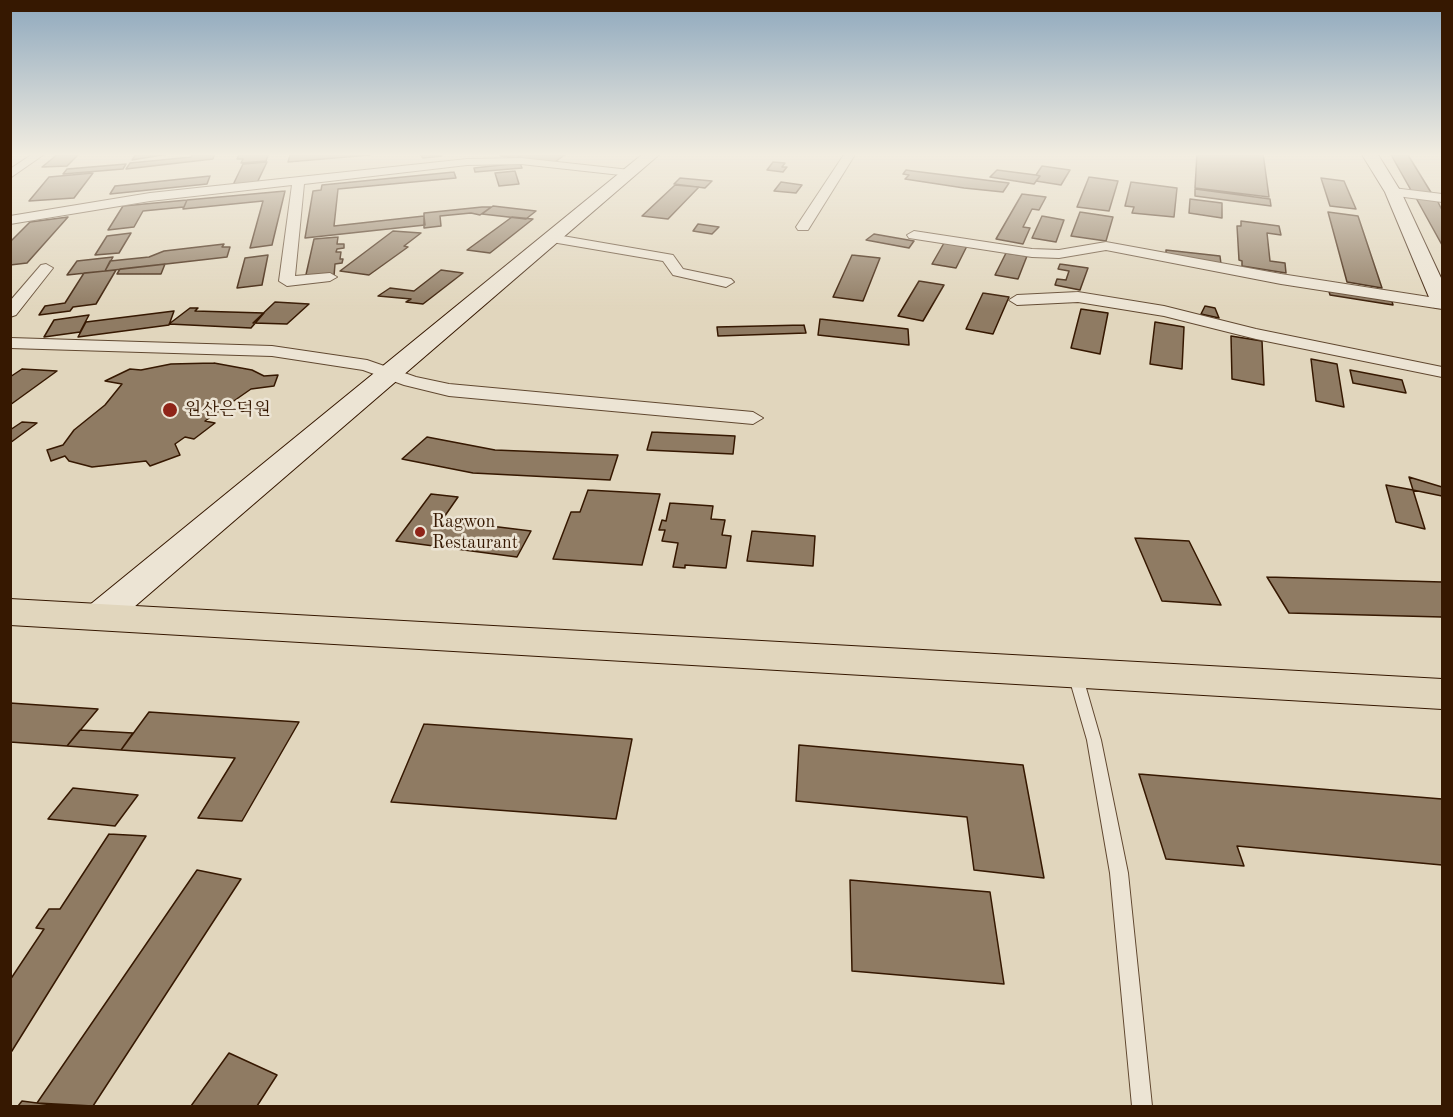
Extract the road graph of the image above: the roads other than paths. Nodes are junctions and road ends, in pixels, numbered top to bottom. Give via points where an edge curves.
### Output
1 (101, 205) edge
2 (295, 205) edge
3 (591, 205) edge
4 (817, 205) edge
5 (1399, 205) edge
6 (10, 220) edge
7 (803, 227) dead end
8 (914, 235) dead end
9 (551, 238) junction
10 (46, 268) dead end
11 (330, 277) dead end
12 (726, 282) dead end
13 (1017, 300) dead end
14 (1443, 303) edge
15 (10, 312) edge
16 (10, 343) edge
17 (389, 372) junction
18 (1443, 372) edge
19 (753, 418) dead end
20 (10, 612) edge
21 (99, 617) junction
22 (1074, 673) junction
23 (1443, 694) edge
24 (1142, 1107) edge

1 - 6 street
2 - 11 street via 287,281
3 - 9 main road
4 - 7 street
5 - 14 main road
8 - 14 street via 1032,253 1059,254 1106,246 1281,279
9 - 12 street via 668,258 678,272
9 - 17 main road
10 - 15 street
13 - 18 street via 1078,297 1164,311
16 - 17 street via 272,351 367,365
17 - 19 street via 448,390
17 - 21 main road
20 - 21 main road
21 - 22 main road
22 - 23 main road
22 - 24 lane via 1094,740 1119,873

